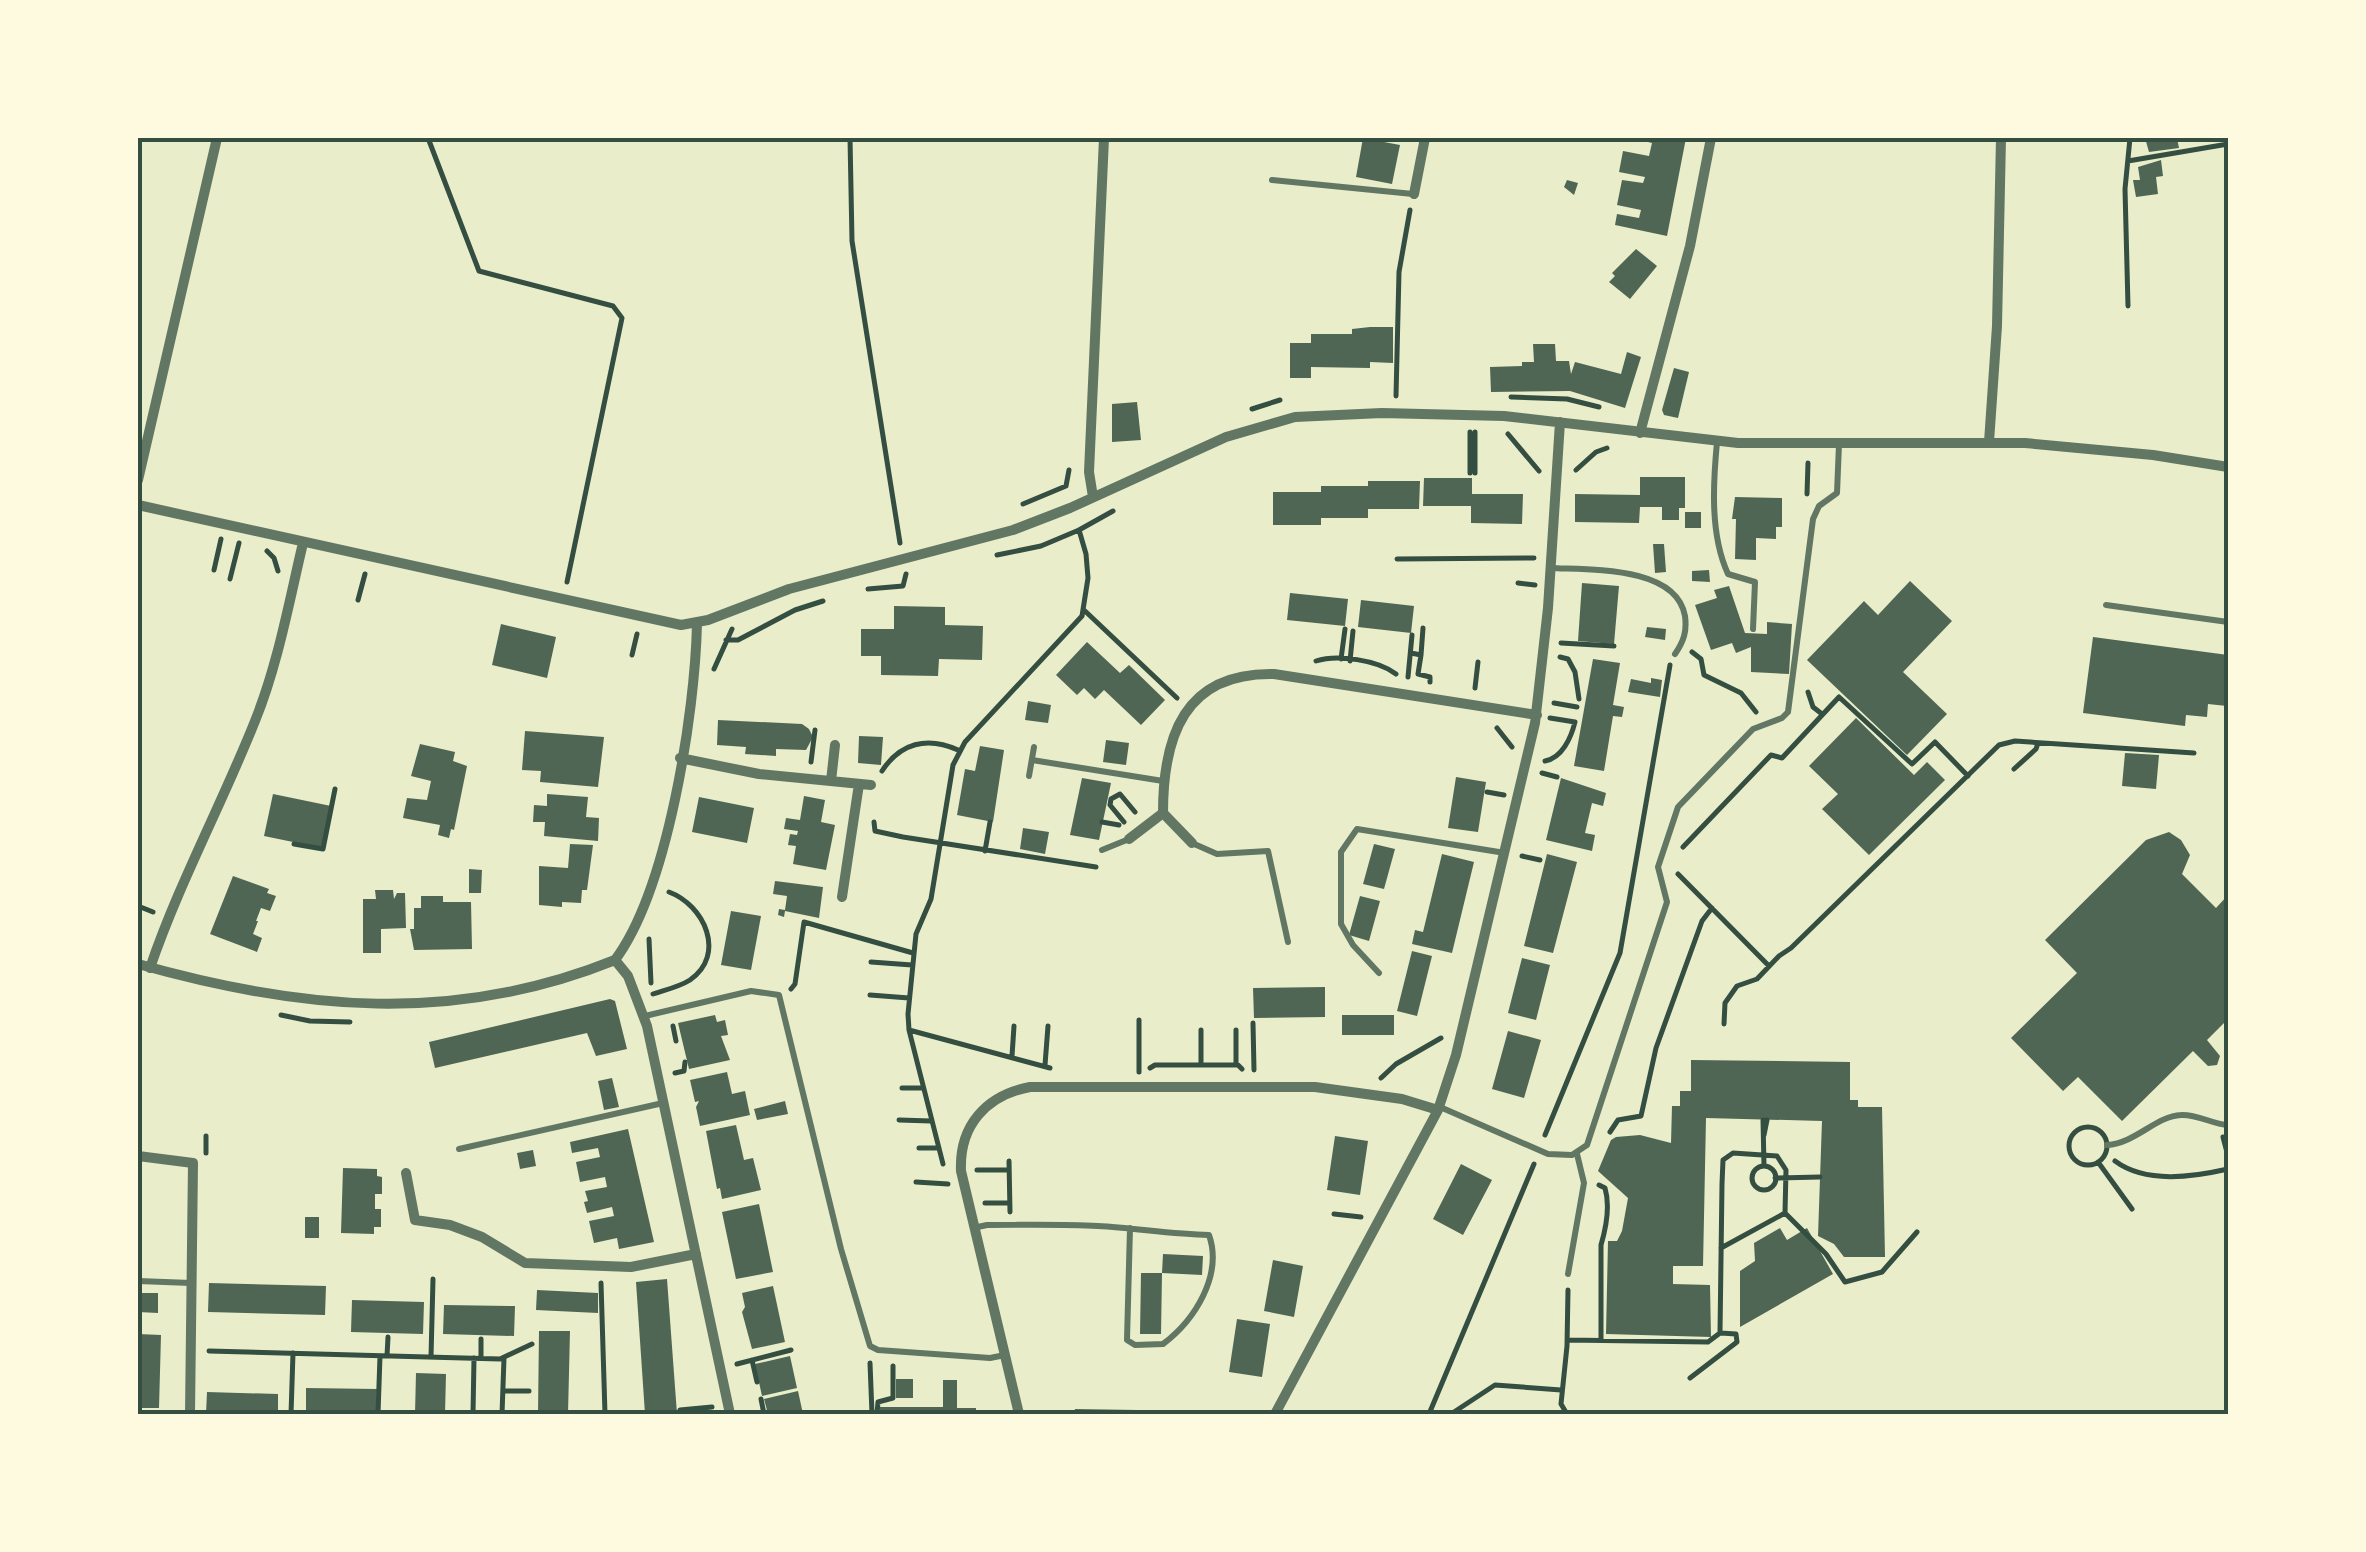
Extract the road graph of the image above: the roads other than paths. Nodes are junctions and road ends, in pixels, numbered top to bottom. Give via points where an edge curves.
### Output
1 (1104, 138) edge
2 (1425, 138) edge
3 (1712, 138) edge
4 (2001, 138) edge
5 (213, 139) edge
6 (1272, 180) dead end
7 (1410, 193) joint
8 (1560, 422) junction
9 (1640, 433) junction
10 (1717, 442) junction
11 (1990, 442) junction
12 (1839, 444) junction
13 (2228, 467) edge
14 (138, 480) edge
15 (1093, 497) junction
16 (138, 506) edge
17 (303, 543) junction
18 (1551, 564) junction
19 (2106, 605) dead end
20 (2228, 622) edge
21 (697, 624) junction
22 (1753, 629) dead end
23 (1676, 654) road end
24 (1536, 715) junction
25 (835, 745) dead end
26 (1034, 747) dead end
27 (680, 758) junction
28 (1032, 760) junction
29 (1029, 776) dead end
30 (1164, 780) junction
31 (831, 781) junction
32 (1163, 814) junction
33 (1129, 839) joint
34 (1192, 843) joint
35 (1102, 850) dead end
36 (1506, 853) junction
37 (842, 897) dead end
38 (1288, 942) dead end
39 (615, 960) junction
40 (144, 966) edge
41 (1379, 973) dead end
42 (651, 1014) junction
43 (664, 1103) junction
44 (1439, 1108) junction
45 (2228, 1125) edge
46 (459, 1149) dead end
47 (2106, 1149) road end
48 (1577, 1154) junction
49 (138, 1156) edge
50 (406, 1173) dead end
51 (973, 1228) junction
52 (1130, 1228) junction
53 (696, 1254) junction
54 (1568, 1274) road end
55 (138, 1281) edge
56 (192, 1282) junction
57 (1006, 1355) junction
58 (190, 1414) edge
59 (730, 1414) edge
60 (1019, 1414) edge
61 (1275, 1414) edge

1 - 15 street
2 - 7 street
3 - 9 street
4 - 11 street
5 - 14 street
6 - 7 lane
8 - 9 street
8 - 15 street via 1454,414 1295,417 1226,437
8 - 18 street
9 - 10 street
10 - 12 street
10 - 22 lane via 1717,546 1728,573 1756,582
11 - 12 street
11 - 13 street
12 - 48 lane via 1836,495 1814,514 1788,711 1760,725 1676,812 1658,867 1666,902 1591,1135
15 - 21 street via 1002,534 804,584
16 - 17 street
17 - 21 street via 660,622
17 - 40 street via 255,721
18 - 23 lane via 1663,584 1683,609 1686,626
18 - 24 street
19 - 20 lane
21 - 27 street
24 - 30 street via 1246,675 1211,688 1188,709 1168,747
24 - 36 street
25 - 31 street
26 - 28 lane
27 - 31 street
27 - 39 street via 650,890
28 - 29 lane
28 - 30 lane
30 - 32 street
31 - 37 street via 871,779
32 - 33 street
32 - 34 street
33 - 35 lane
34 - 38 lane via 1217,854 1268,852
36 - 41 lane via 1358,829 1342,852 1342,924
36 - 44 street
39 - 40 street via 518,990 413,1005 281,998
39 - 42 street
42 - 43 street
42 - 57 lane via 751,991 780,996 865,1336 875,1350
43 - 46 lane
43 - 53 street
44 - 48 lane via 1539,1150
44 - 51 street via 1315,1087 1024,1088 986,1106 965,1134 961,1172
44 - 61 street
45 - 47 lane via 2181,1115
48 - 54 lane via 1584,1183
49 - 56 street via 193,1163
50 - 53 street via 415,1220 450,1224 525,1263 630,1267
51 - 52 lane
51 - 57 street
52 - 52 lane via 1128,1342 1163,1344 1194,1312 1214,1250 1208,1235
53 - 59 street
55 - 56 lane
56 - 58 street
57 - 60 street

